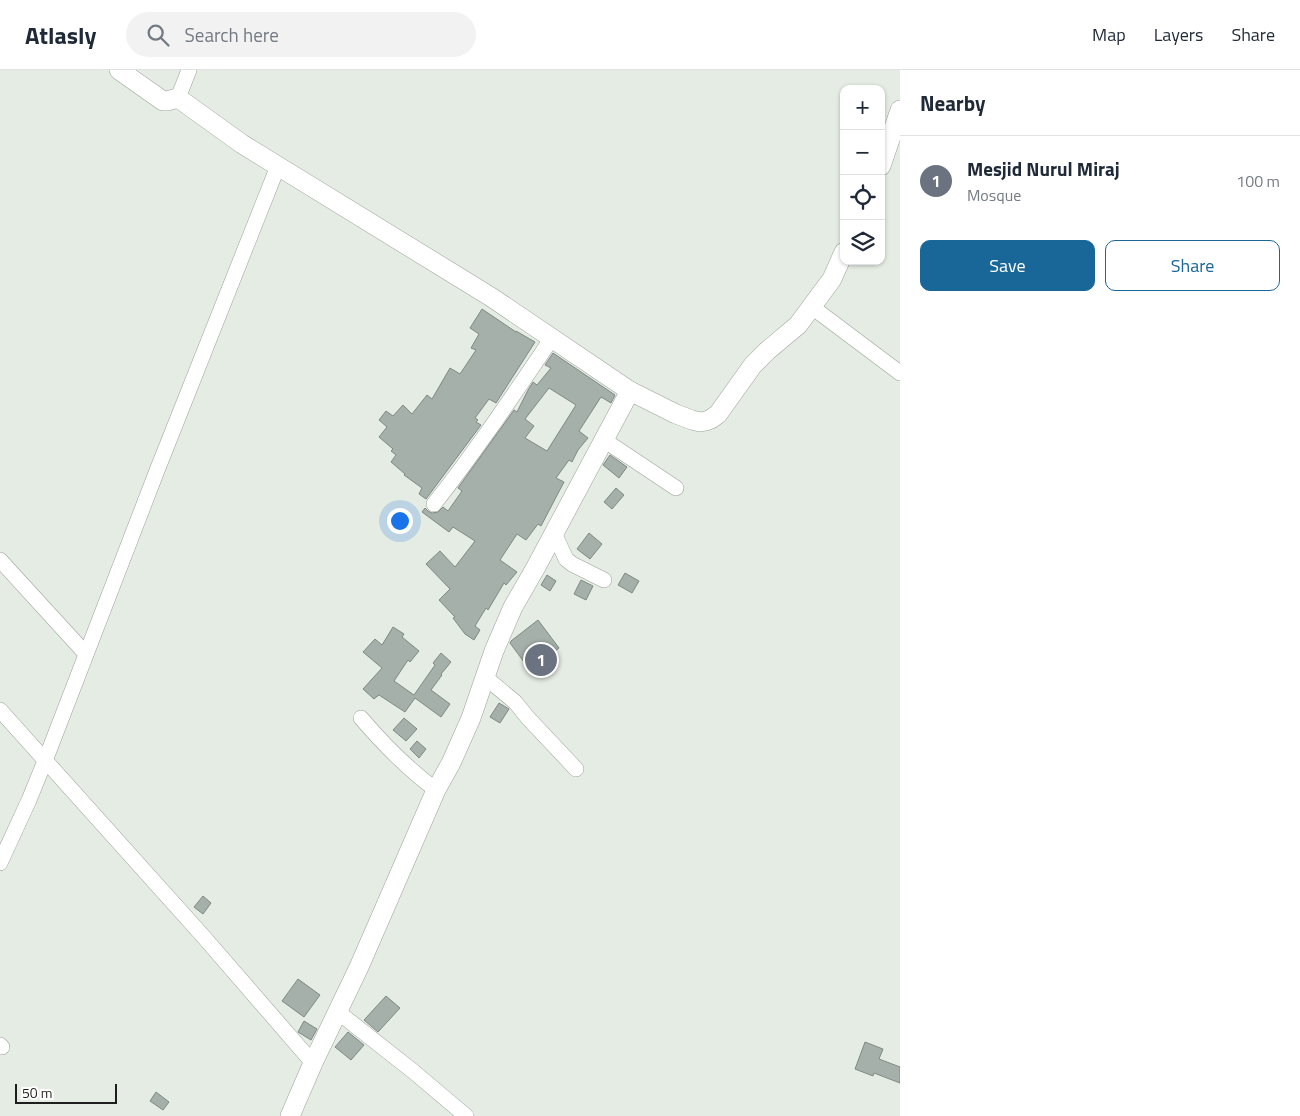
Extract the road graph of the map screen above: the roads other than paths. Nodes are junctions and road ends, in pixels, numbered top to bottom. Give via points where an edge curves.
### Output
1 (119, 70) edge
2 (189, 70) edge
3 (178, 98) junction
4 (900, 110) edge
5 (885, 154) edge
6 (278, 166) junction
7 (840, 261) edge
8 (812, 307) junction
9 (552, 338) junction
10 (900, 373) edge
11 (630, 391) junction
12 (604, 440) junction
13 (676, 488) dead end
14 (434, 504) dead end
15 (554, 533) junction
16 (0, 560) edge
17 (604, 580) dead end
18 (86, 654) junction
19 (484, 677) junction
20 (0, 710) edge
21 (361, 718) dead end
22 (45, 761) junction
23 (576, 769) dead end
24 (436, 790) junction
25 (0, 863) edge
26 (338, 1012) junction
27 (313, 1063) junction
28 (290, 1116) edge
29 (466, 1116) edge

1 - 3 street via 162,101
2 - 3 street
3 - 6 street
4 - 5 street
6 - 9 street
6 - 18 street
7 - 8 street via 832,279
8 - 10 street
8 - 11 street via 798,325 753,365 711,419 692,420
9 - 11 street
9 - 14 street
11 - 12 street
12 - 13 street
12 - 15 street
15 - 17 street via 566,559
15 - 19 street via 513,607
16 - 18 street
18 - 22 street
19 - 23 street via 515,702
19 - 24 street via 471,718
20 - 22 street
21 - 24 street via 412,772
22 - 25 street
22 - 27 street
24 - 26 street
26 - 27 street
26 - 29 street
27 - 28 street

